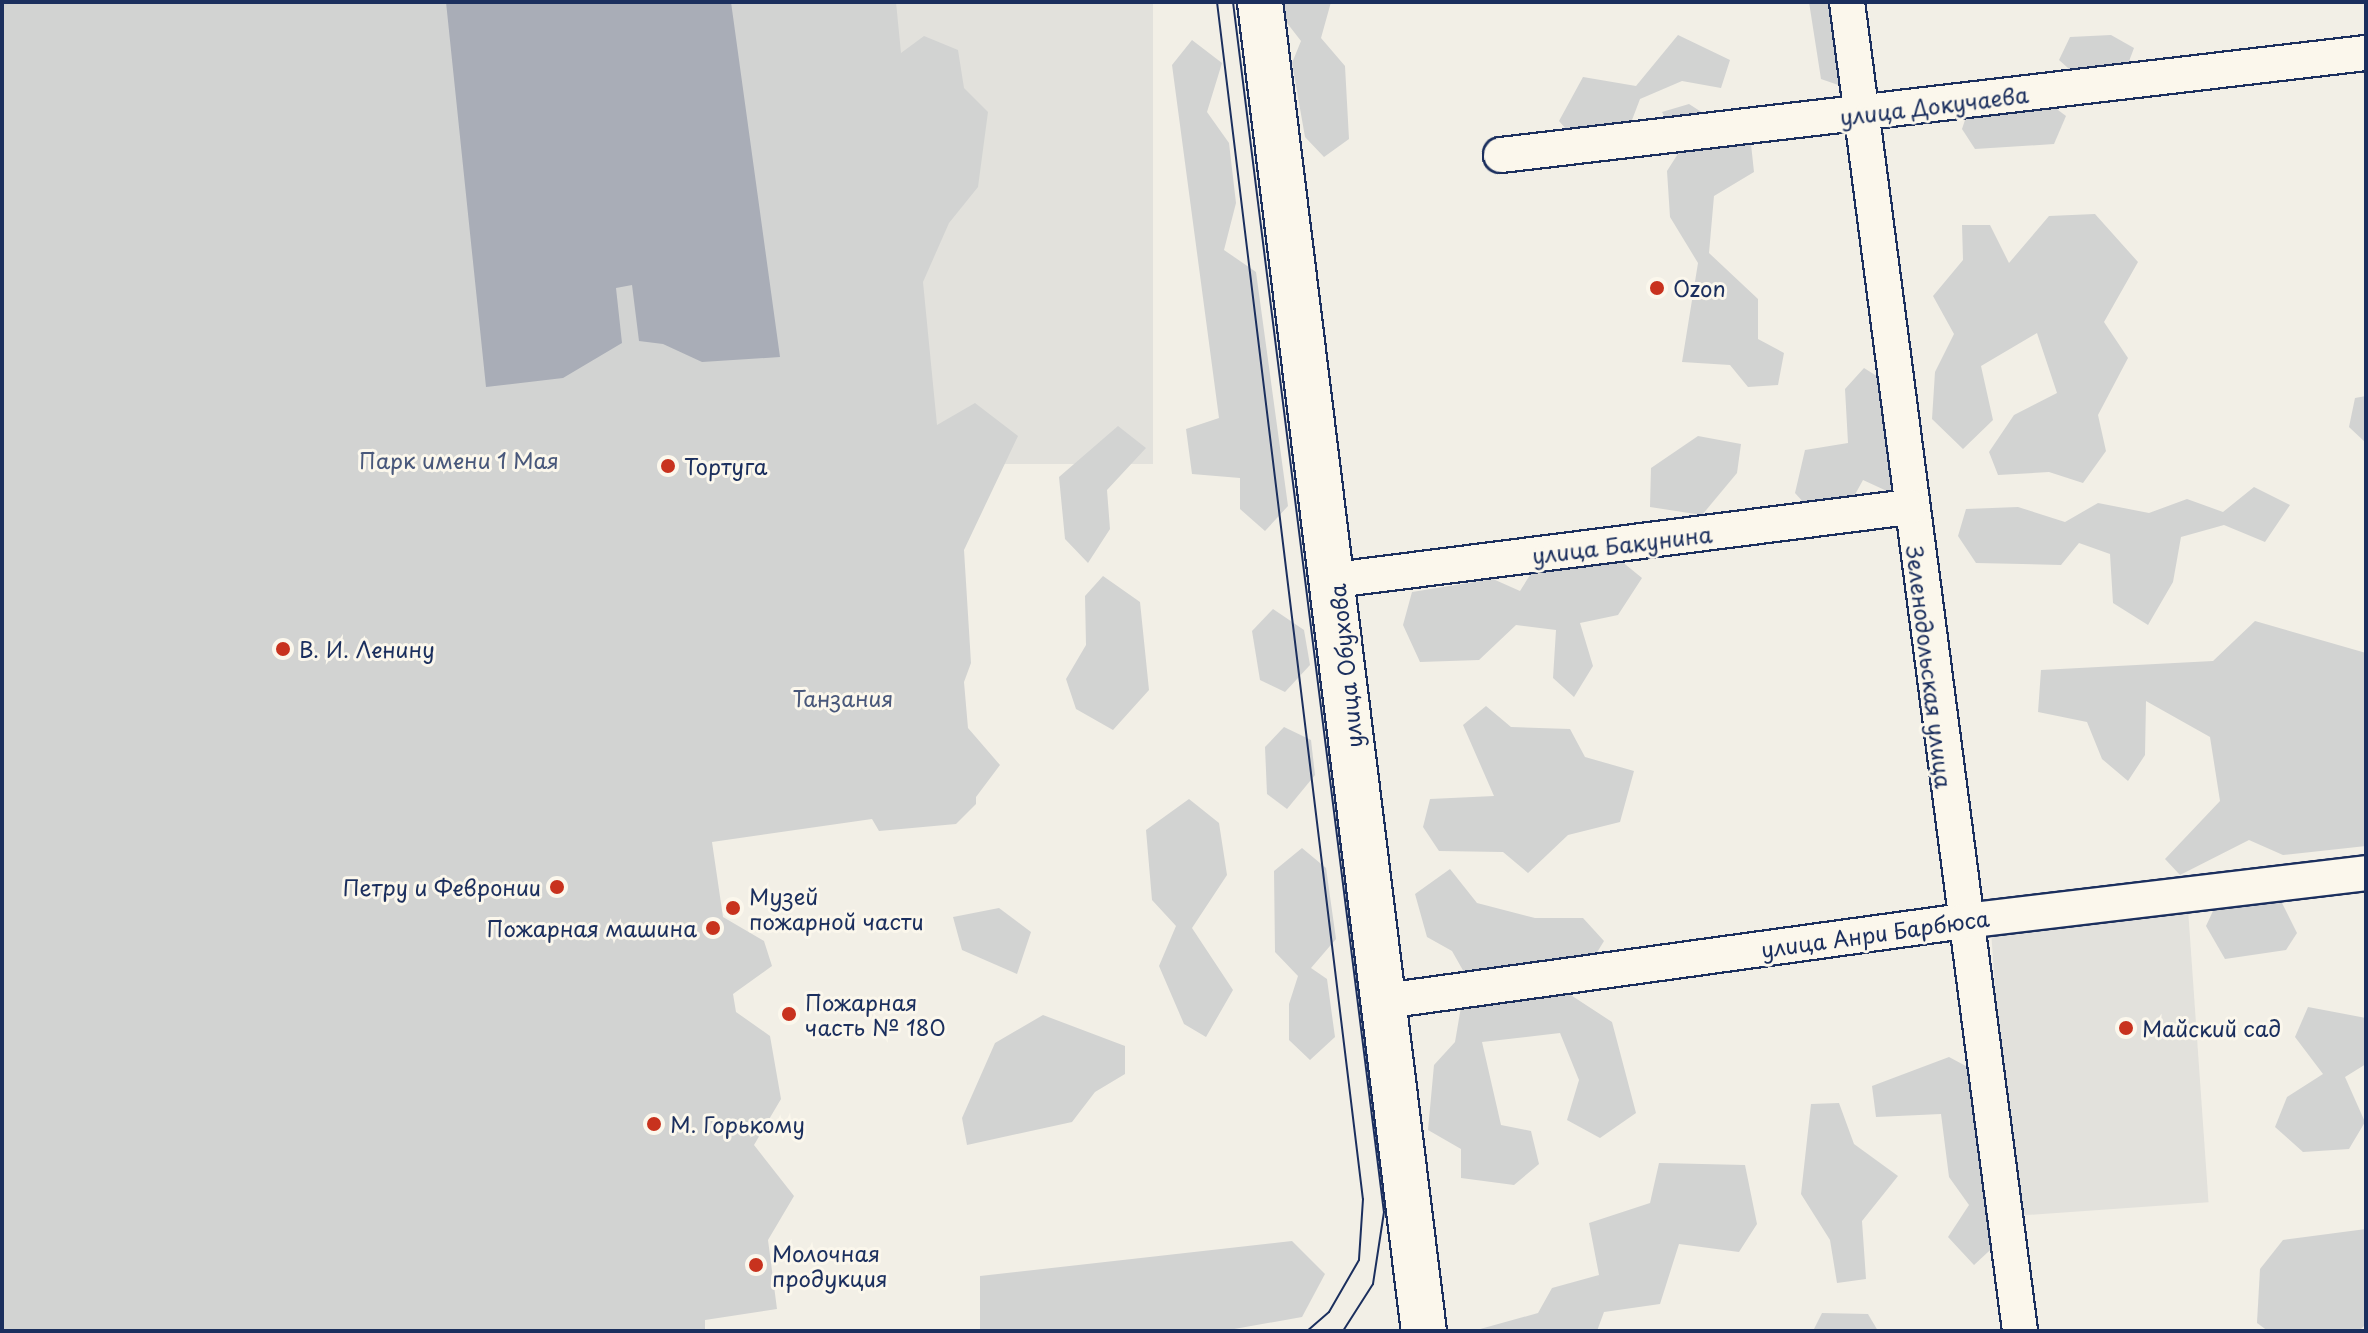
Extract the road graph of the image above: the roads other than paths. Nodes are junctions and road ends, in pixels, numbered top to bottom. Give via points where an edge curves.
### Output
1 (1260, 2) edge
2 (1847, 2) edge
3 (2366, 53) edge
4 (1859, 114) junction
5 (1501, 155) dead end
6 (1909, 507) junction
7 (1335, 580) junction
8 (2366, 873) edge
9 (1964, 921) junction
10 (1385, 1001) junction
11 (1424, 1331) edge
12 (2020, 1331) edge

1 - 7 street, улица Обухова
2 - 4 street, Зеленодольская улица
3 - 4 street, улица Докучаева
4 - 5 street, улица Докучаева
4 - 6 street, Зеленодольская улица
6 - 7 street, улица Бакунина
6 - 9 street, Зеленодольская улица
7 - 10 street, улица Обухова
8 - 9 street, улица Анри Барбюса
9 - 10 street, улица Анри Барбюса
9 - 12 street, Зеленодольская улица
10 - 11 street, улица Обухова

